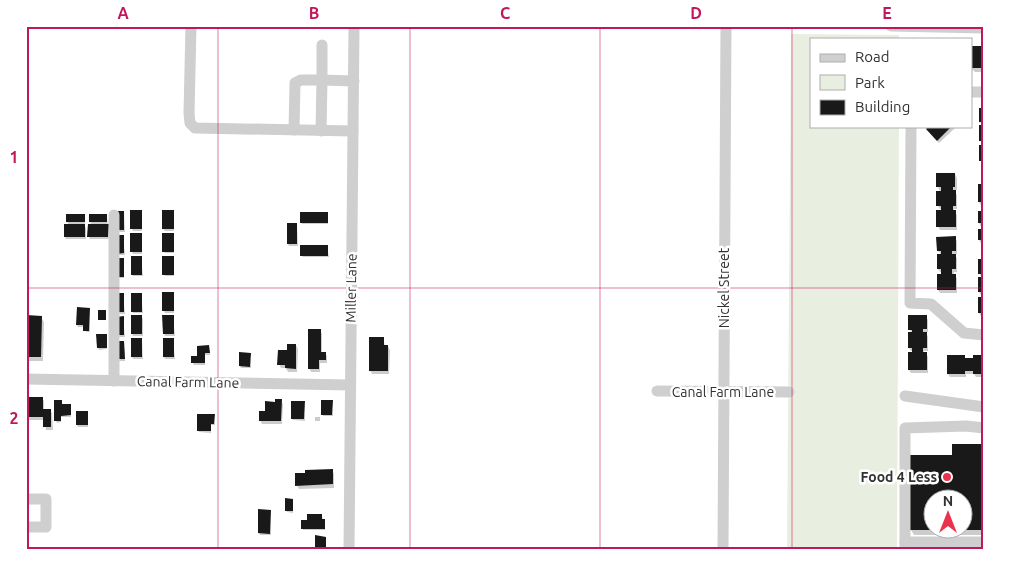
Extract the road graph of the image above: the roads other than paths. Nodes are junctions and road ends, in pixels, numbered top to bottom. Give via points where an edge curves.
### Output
1 (191, 26) edge
2 (354, 26) edge
3 (726, 26) edge
4 (892, 26) edge
5 (908, 27) edge
6 (922, 27) edge
7 (984, 28) edge
8 (322, 45) dead end
9 (322, 80) junction
10 (354, 81) junction
11 (911, 128) edge
12 (294, 130) junction
13 (321, 131) junction
14 (353, 131) junction
15 (114, 215) dead end
16 (984, 335) edge
17 (26, 379) edge
18 (114, 381) junction
19 (350, 385) junction
20 (657, 391) dead end
21 (724, 391) junction
22 (789, 392) dead end
23 (905, 396) dead end
24 (984, 407) edge
25 (984, 428) edge
26 (26, 499) edge
27 (26, 527) edge
28 (984, 542) edge
29 (905, 546) edge
30 (349, 550) edge
31 (722, 550) edge

1 - 12 street via 190,123 195,128
2 - 10 street, Miller Lane
3 - 21 street, Nickel Street
4 - 5 street
5 - 6 street
6 - 7 street
8 - 9 street
9 - 10 street
9 - 12 street via 295,83
9 - 13 street
10 - 14 street, Miller Lane
11 - 16 street via 910,303 931,304 964,333
12 - 13 street
13 - 14 street
14 - 19 street, Miller Lane
15 - 18 street
17 - 18 street, Canal Farm Lane
18 - 19 street, Canal Farm Lane
19 - 30 street, Miller Lane
20 - 21 street, Canal Farm Lane
21 - 22 street, Canal Farm Lane
21 - 31 street, Nickel Street
23 - 24 street
25 - 29 street via 905,428
26 - 27 street via 46,499 46,527
28 - 29 street

